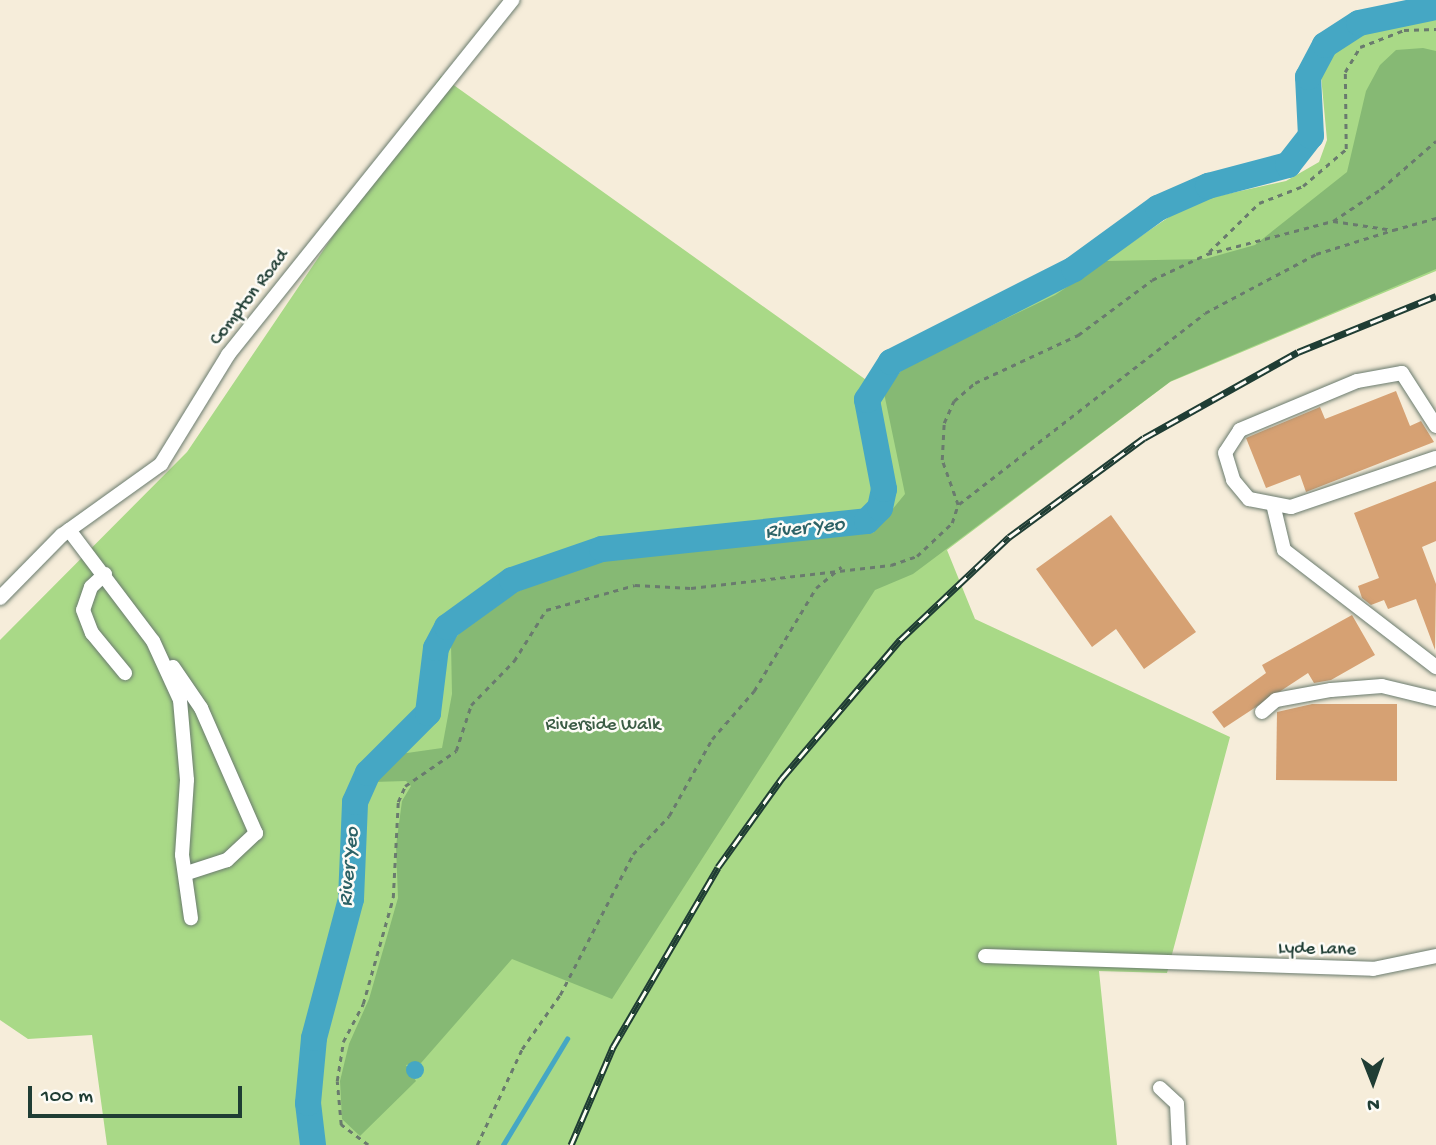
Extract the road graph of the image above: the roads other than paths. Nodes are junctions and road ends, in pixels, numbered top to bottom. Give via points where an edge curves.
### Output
1 (512, 0) edge
2 (1436, 426) edge
3 (1436, 458) edge
4 (1273, 503) junction
5 (69, 530) junction
6 (104, 574) junction
7 (0, 598) edge
8 (164, 659) junction
9 (1436, 667) edge
10 (125, 673) dead end
11 (1436, 699) edge
12 (1262, 712) dead end
13 (187, 873) junction
14 (191, 918) dead end
15 (985, 956) dead end
16 (1436, 956) edge
17 (1160, 1088) dead end
18 (1179, 1145) edge

1 - 5 street, Compton Road via 228,355 161,464
2 - 4 street via 1402,373 1357,380 1240,430 1225,453 1233,480 1250,499
3 - 4 street via 1333,496 1291,507
4 - 9 street via 1284,550
5 - 6 street
5 - 7 street, Compton Road
6 - 8 street
6 - 10 street via 86,599 86,623
8 - 13 street via 185,738
8 - 13 street via 201,708 256,833 227,860
11 - 12 street via 1408,689 1331,690 1276,700
13 - 14 street
15 - 16 street, Lyde Lane via 1373,970
17 - 18 street via 1177,1104

